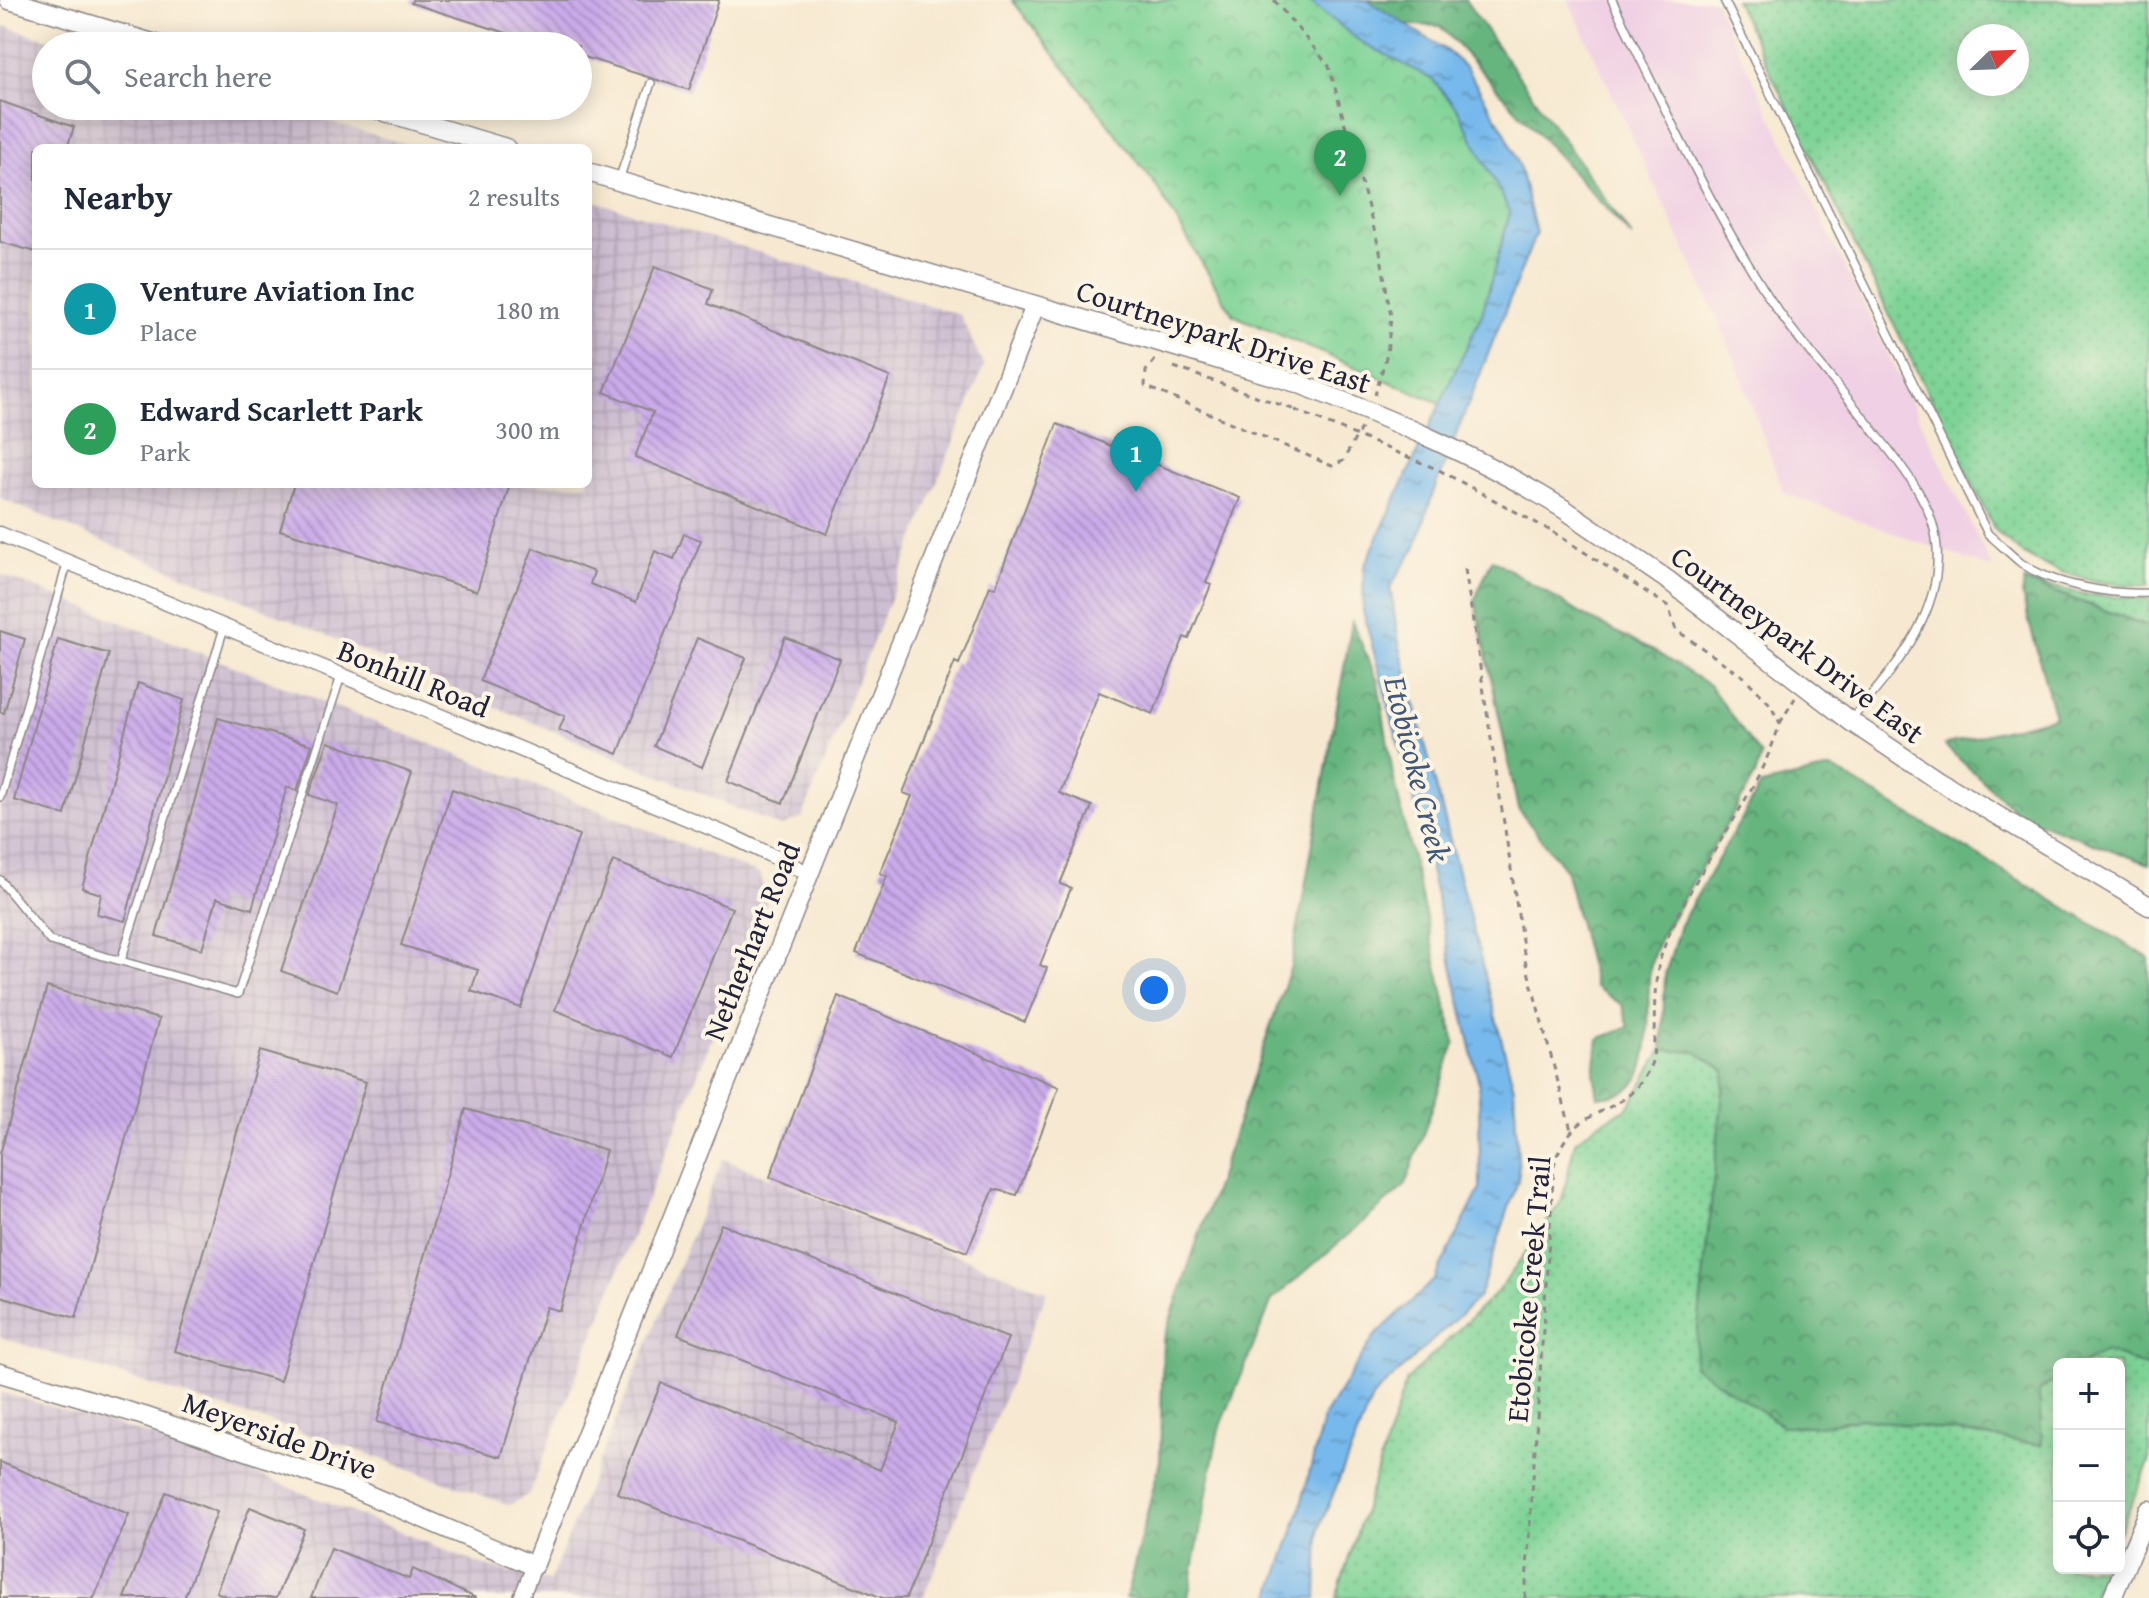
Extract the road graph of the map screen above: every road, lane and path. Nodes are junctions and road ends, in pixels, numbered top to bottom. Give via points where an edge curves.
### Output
1 (9, 0) edge
2 (1274, 0) edge
3 (1612, 0) edge
4 (1724, 0) edge
5 (116, 32) edge
6 (651, 83) dead end
7 (412, 120) edge
8 (493, 144) edge
9 (592, 173) edge
10 (619, 182) junction
11 (1035, 306) junction
12 (1377, 389) dead end
13 (1352, 449) dead end
14 (0, 534) edge
15 (69, 560) junction
16 (1465, 569) dead end
17 (2149, 593) edge
18 (224, 628) junction
19 (341, 676) junction
20 (1803, 684) junction
21 (1850, 721) junction
22 (1780, 723) junction
23 (0, 797) edge
24 (808, 873) junction
25 (0, 880) edge
26 (2149, 906) edge
27 (121, 961) junction
28 (1571, 1130) junction
29 (0, 1373) edge
30 (2149, 1510) edge
31 (534, 1566) junction
32 (521, 1598) edge
33 (1525, 1598) edge
34 (2112, 1598) edge

1 - 5 street
2 - 12 path via 1329,66 1343,111 1391,299 1389,346
3 - 21 lane via 1727,228 1772,301 1886,446 1933,519 1938,549 1933,603 1898,664
4 - 17 lane via 1988,534 2024,565 2080,586 2118,594
6 - 10 lane
7 - 8 street
9 - 10 street, Courtneypark Drive East
10 - 11 street, Courtneypark Drive East
11 - 20 street, Courtneypark Drive East, bridge via 1297,383 1431,437 1564,509
11 - 24 street, Netherhart Road
13 - 22 path, bridge via 1332,466 1145,386 1146,371 1154,360 1295,410 1439,470 1553,532 1668,606 1676,630 1744,677
14 - 15 street, Bonhill Road
15 - 18 street, Bonhill Road
15 - 23 lane
16 - 28 path via 1525,960
18 - 19 street, Bonhill Road
18 - 27 lane
19 - 24 street, Bonhill Road
19 - 27 lane via 238,994
20 - 21 street, Courtneypark Drive East
20 - 22 path, Etobicoke Creek Trail
21 - 26 street, Courtneypark Drive East via 1936,779
22 - 28 path, Etobicoke Creek Trail via 1753,789 1661,953 1653,1059 1647,1076 1624,1101
24 - 31 street, Netherhart Road
25 - 27 lane via 50,941
28 - 33 path, Etobicoke Creek Trail via 1554,1165
29 - 31 street, Meyerside Drive via 343,1484
30 - 34 street
31 - 32 street, Netherhart Road

